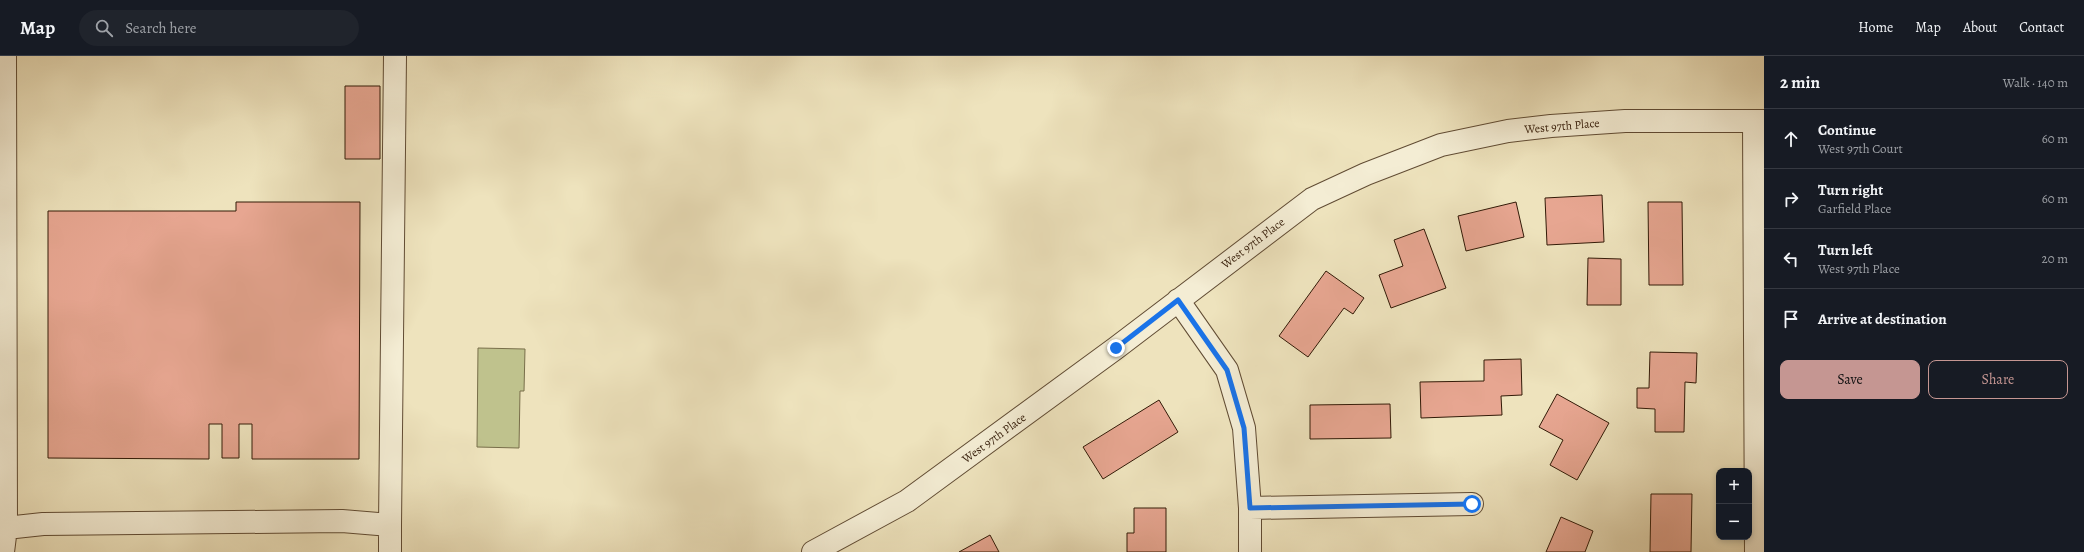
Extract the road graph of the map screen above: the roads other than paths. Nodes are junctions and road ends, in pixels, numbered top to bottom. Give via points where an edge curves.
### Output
1 (5, 56) edge
2 (395, 56) edge
3 (1759, 121) edge
4 (1178, 300) junction
5 (1472, 504) dead end
6 (1250, 508) junction
7 (390, 525) junction
8 (6, 528) junction
9 (3, 552) edge
10 (390, 552) edge
11 (813, 552) edge
12 (1250, 552) edge
13 (1756, 552) edge

1 - 8 street
2 - 7 street
3 - 4 street, West 97th Place via 1625,120 1508,131 1441,145 1366,174 1312,199
3 - 13 street
4 - 6 street via 1227,370 1244,428
4 - 11 street, West 97th Place via 1024,417 907,501
5 - 6 street
6 - 12 street
7 - 8 street via 319,521 43,524
7 - 10 street
8 - 9 street

